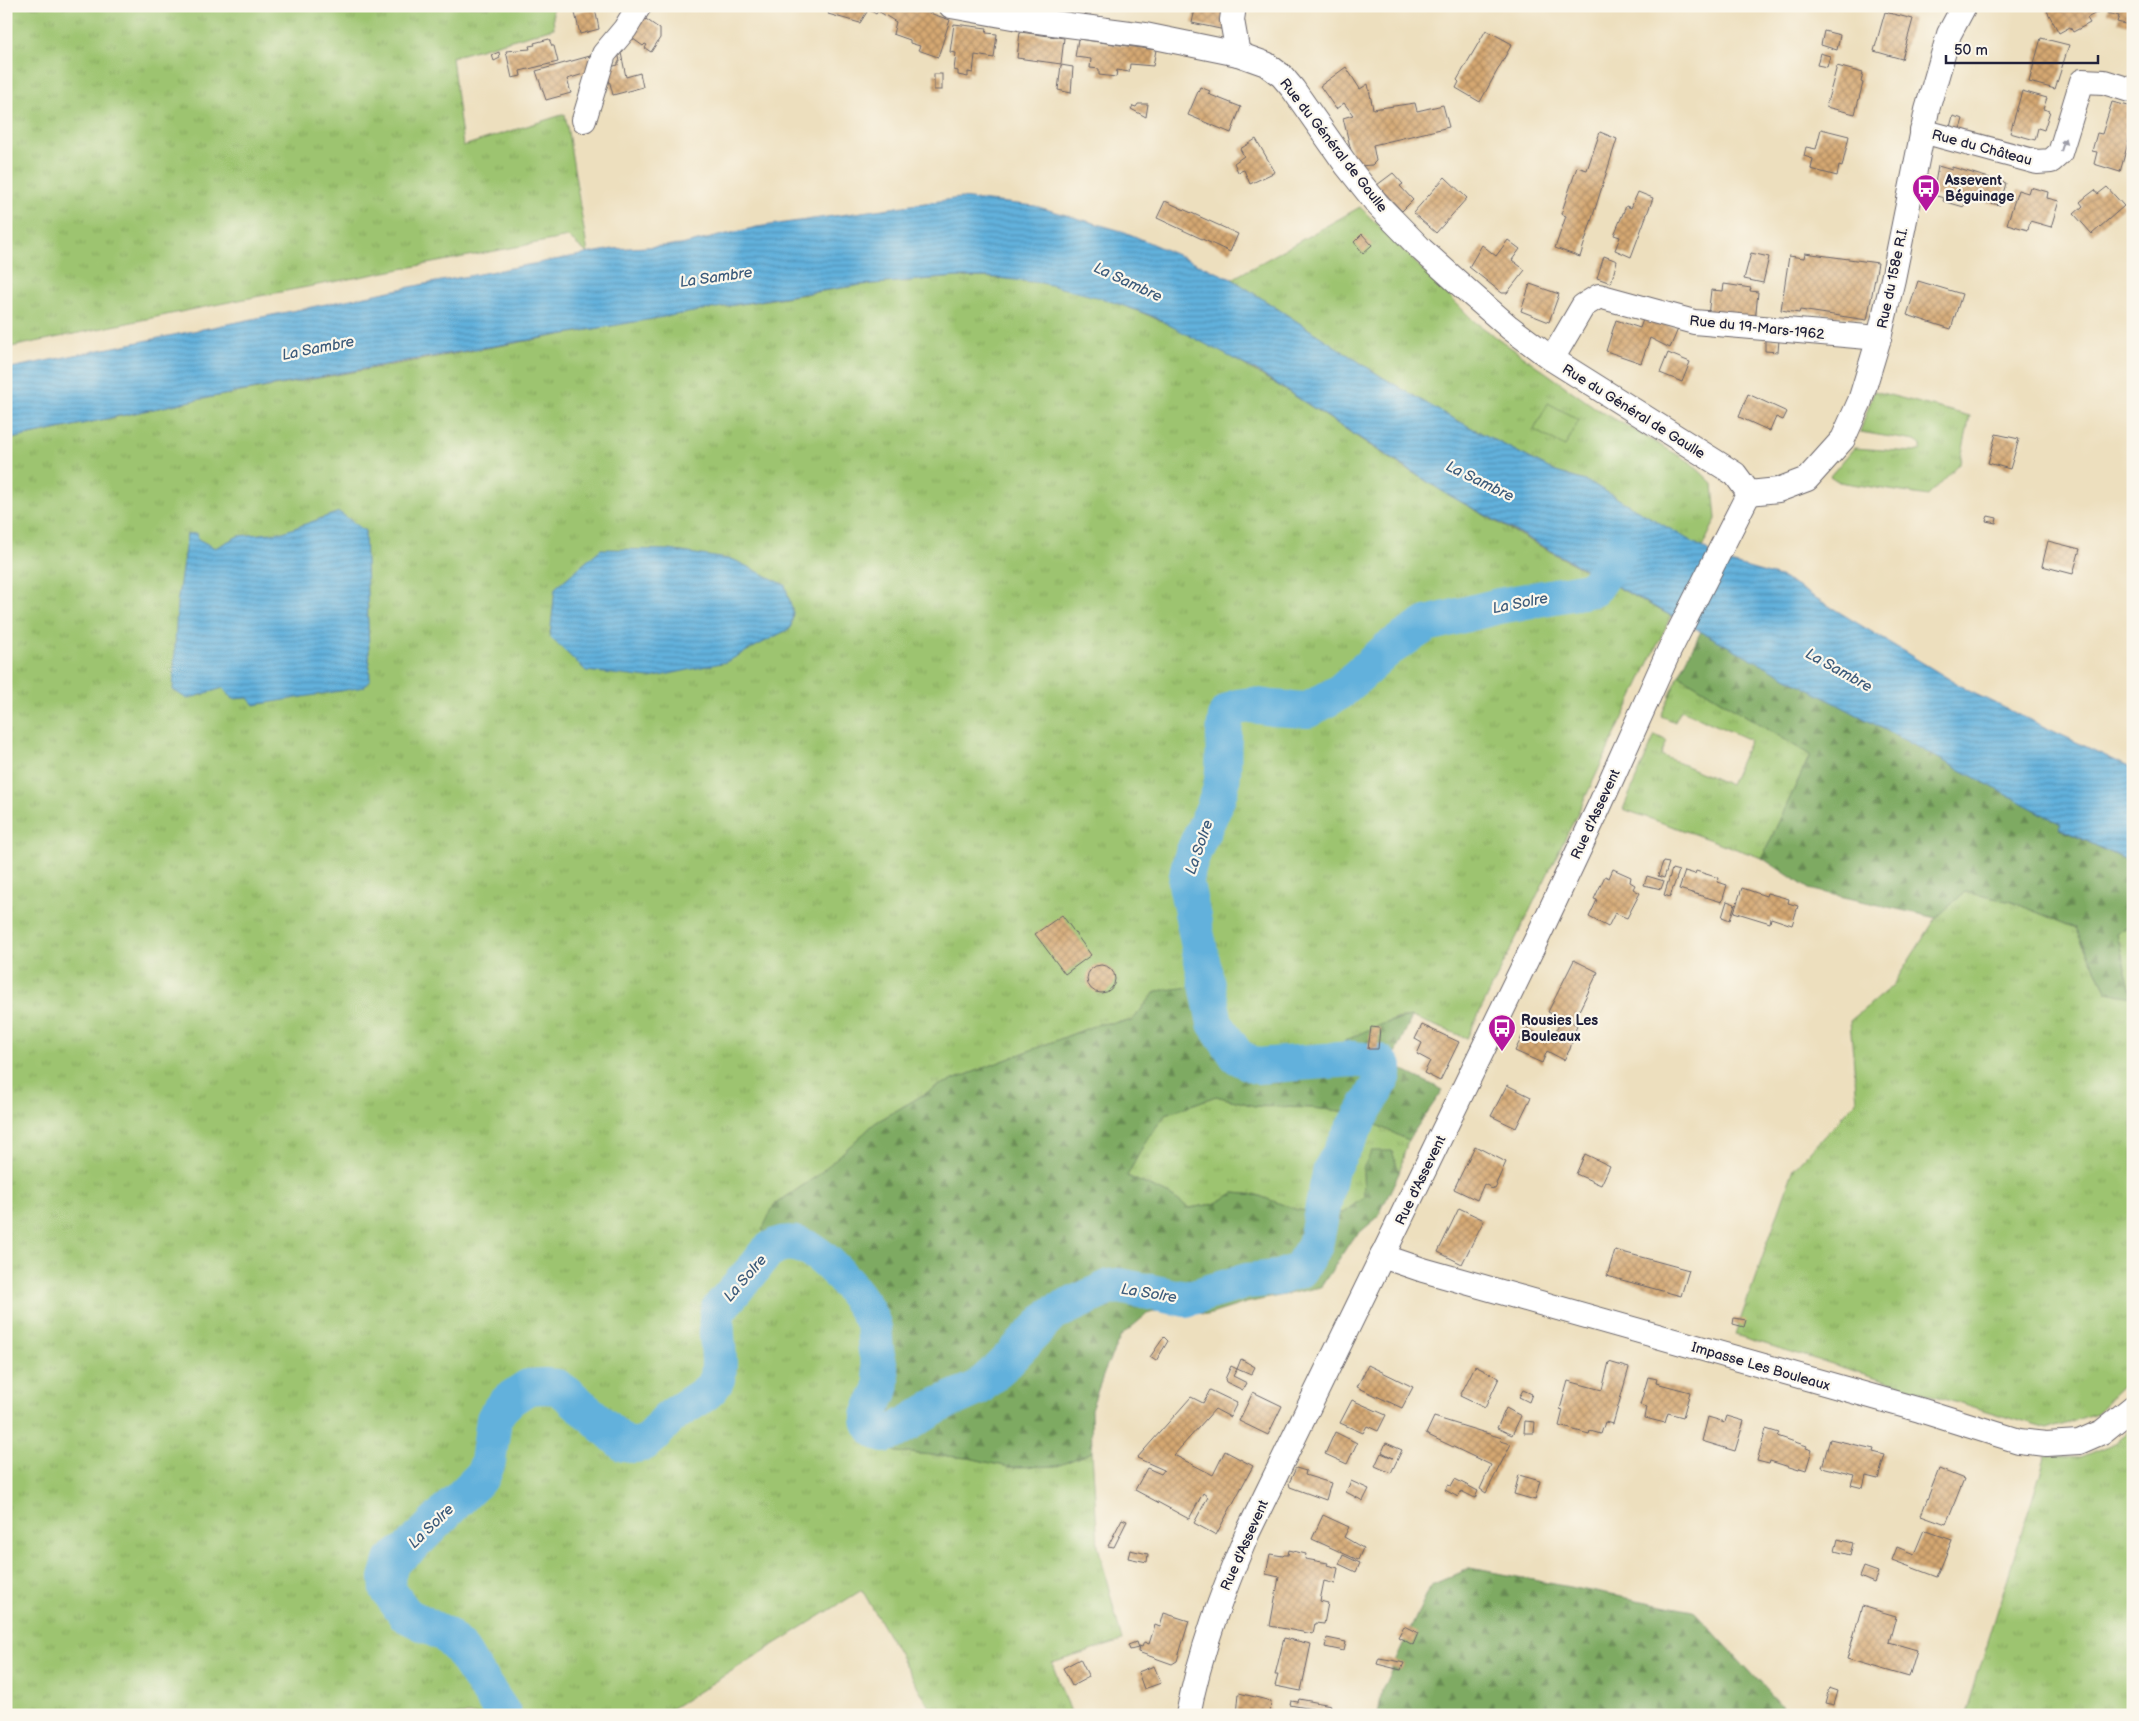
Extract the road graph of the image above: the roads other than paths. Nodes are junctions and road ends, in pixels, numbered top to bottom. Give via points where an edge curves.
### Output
1 (639, 6) edge
2 (951, 6) edge
3 (1234, 6) edge
4 (1964, 6) edge
5 (1238, 54) junction
6 (2133, 91) edge
7 (584, 120) dead end
8 (1922, 131) junction
9 (1879, 338) junction
10 (1552, 359) junction
11 (1749, 493) junction
12 (1382, 1256) junction
13 (2133, 1407) edge
14 (1188, 1715) edge

1 - 7 street via 626,30 604,54
2 - 5 street, Rue du Général de Gaulle via 1145,35
3 - 5 street via 1232,20
4 - 8 street, Rue du 158e R.I. via 1949,34
5 - 10 street, Rue du Général de Gaulle via 1266,64 1282,76 1378,205 1471,294
8 -> 6 street, Rue du Château via 2036,162 2052,161 2060,153 2082,81 2104,82
8 - 9 street, Rue du 158e R.I.
9 - 10 street, Rue du 19-Mars-1962 via 1694,322 1599,296 1582,306
9 - 11 street, Rue du 158e R.I. via 1860,401 1843,439 1807,478 1778,490
10 - 11 street, Rue du Général de Gaulle via 1735,474
11 - 12 street, Rue d'Assevent via 1670,651 1599,807
12 - 13 street, Impasse Les Bouleaux via 2019,1441 2046,1444 2079,1442 2102,1432
12 - 14 street, Rue d'Assevent via 1248,1532 1223,1591

